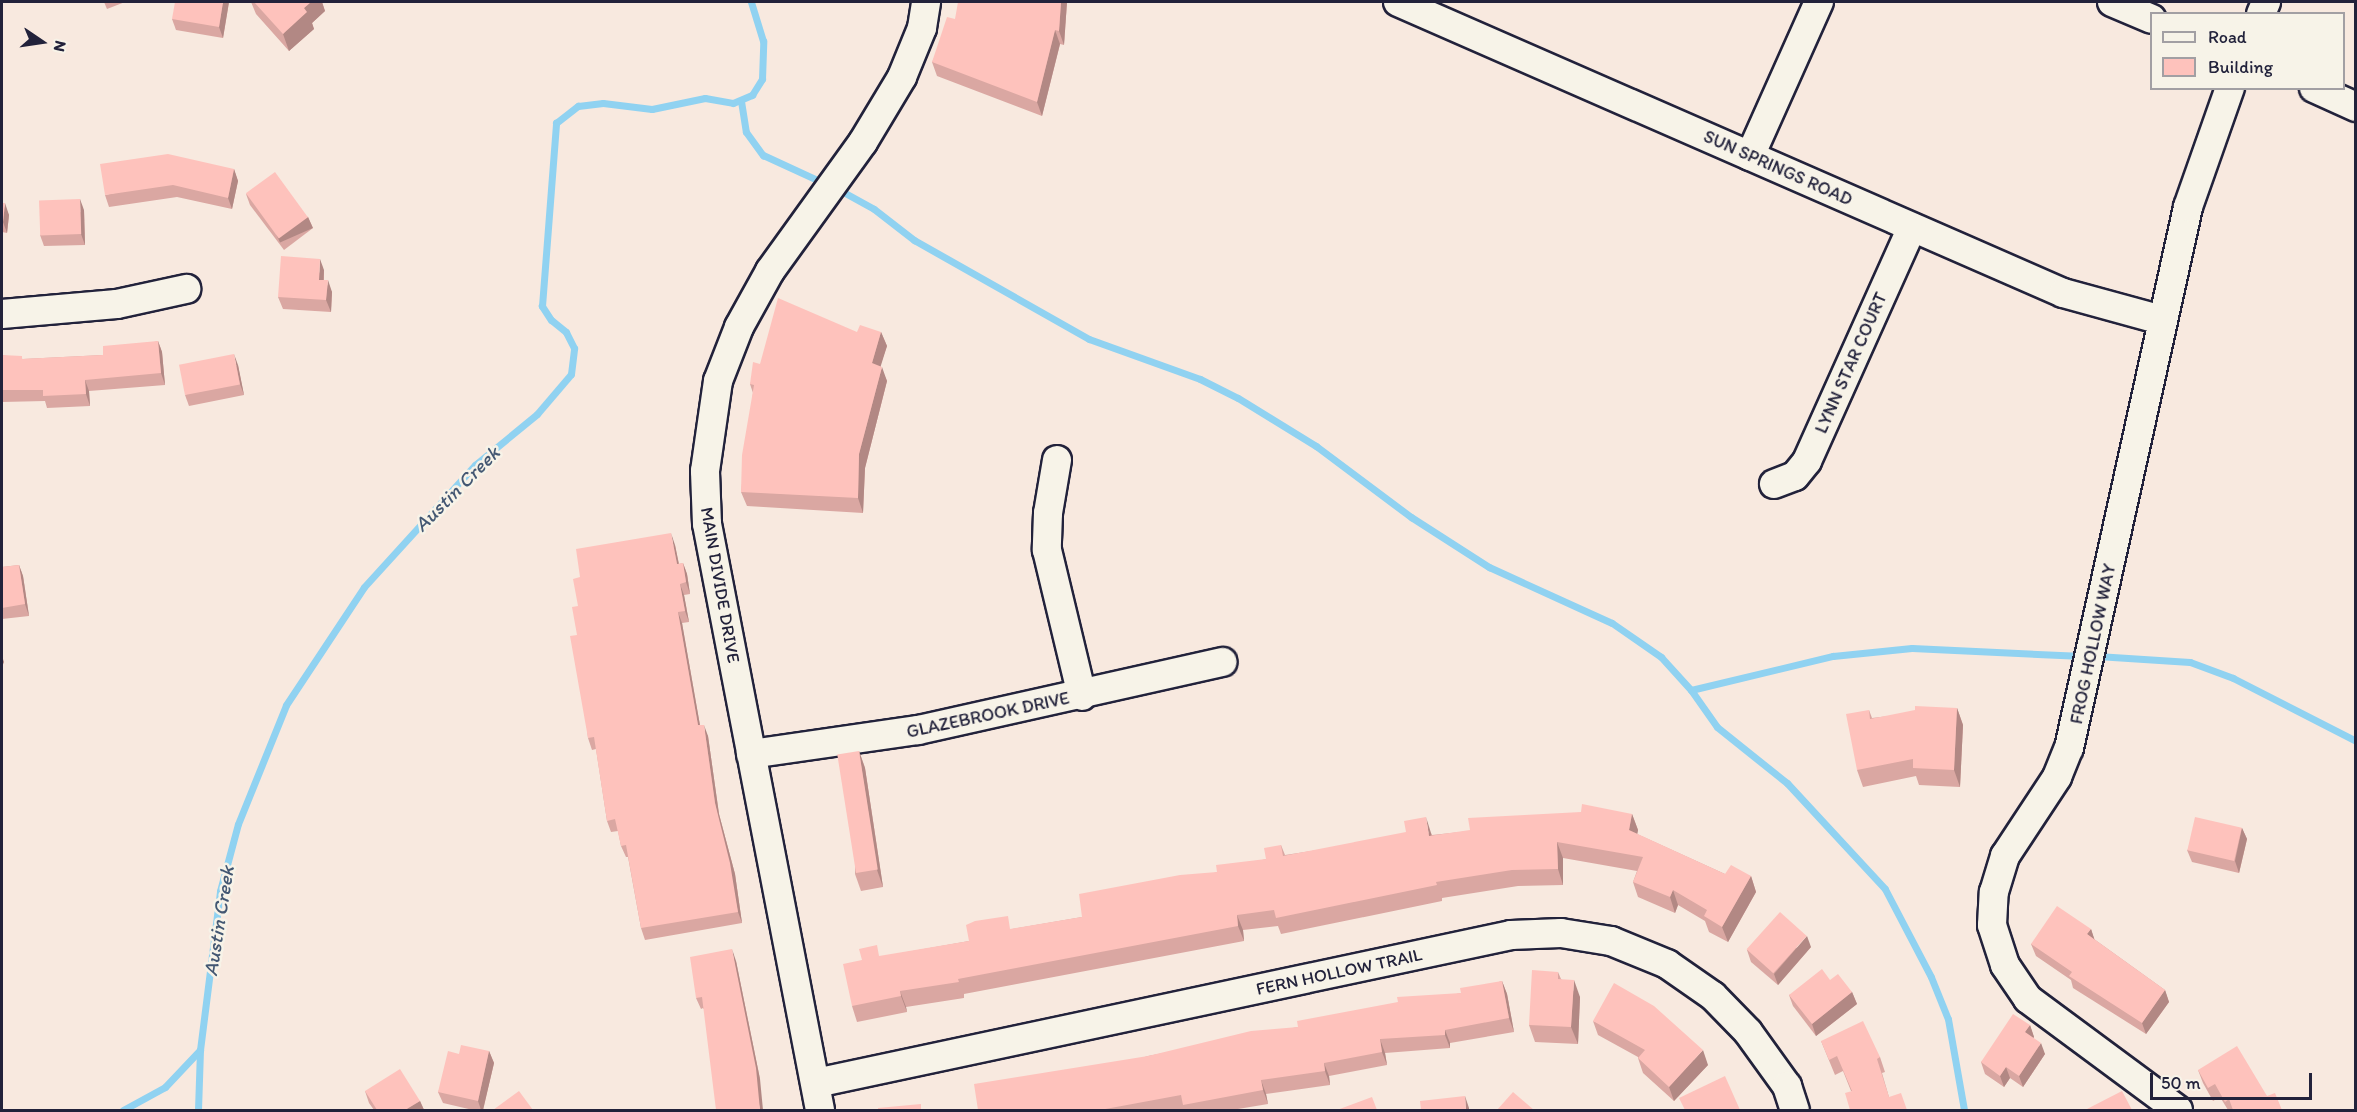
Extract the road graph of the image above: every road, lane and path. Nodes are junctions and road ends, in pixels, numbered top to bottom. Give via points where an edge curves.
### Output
1 (926, 2) edge
2 (1398, 2) edge
3 (1819, 2) edge
4 (2112, 2) edge
5 (2150, 19) edge
6 (2229, 90) edge
7 (2318, 90) edge
8 (2355, 107) edge
9 (1750, 156) junction
10 (1912, 227) junction
11 (186, 290) dead end
12 (2, 314) edge
13 (2162, 320) junction
14 (1057, 460) dead end
15 (1774, 484) dead end
16 (1223, 662) dead end
17 (1082, 696) junction
18 (751, 754) junction
19 (818, 1097) edge
20 (1795, 1110) edge
21 (2178, 1110) edge

1 - 18 street, MAIN DIVIDE DRIVE via 922,28 902,77 863,142 770,271 740,327 718,381 705,471 707,524
2 - 9 street, SUN SPRINGS ROAD
3 - 9 street
4 - 5 street
6 - 13 street, FROG HOLLOW WAY via 2188,207
7 - 8 street
9 - 10 street, SUN SPRINGS ROAD
10 - 13 street, SUN SPRINGS ROAD via 2063,293
10 - 15 street, LYNN STAR COURT via 1807,461 1795,476
11 - 12 street via 117,304
13 - 21 street, FROG HOLLOW WAY via 2069,748 2056,777 2005,856 1994,892 1992,925 2005,965 2028,999
14 - 17 street via 1048,513 1047,550
16 - 17 street, GLAZEBROOK DRIVE
17 - 18 street, GLAZEBROOK DRIVE via 918,730
18 - 19 street, MAIN DIVIDE DRIVE
19 - 20 street, FERN HOLLOW TRAIL via 1511,935 1561,933 1611,941 1667,964 1713,996 1768,1059 1787,1086

